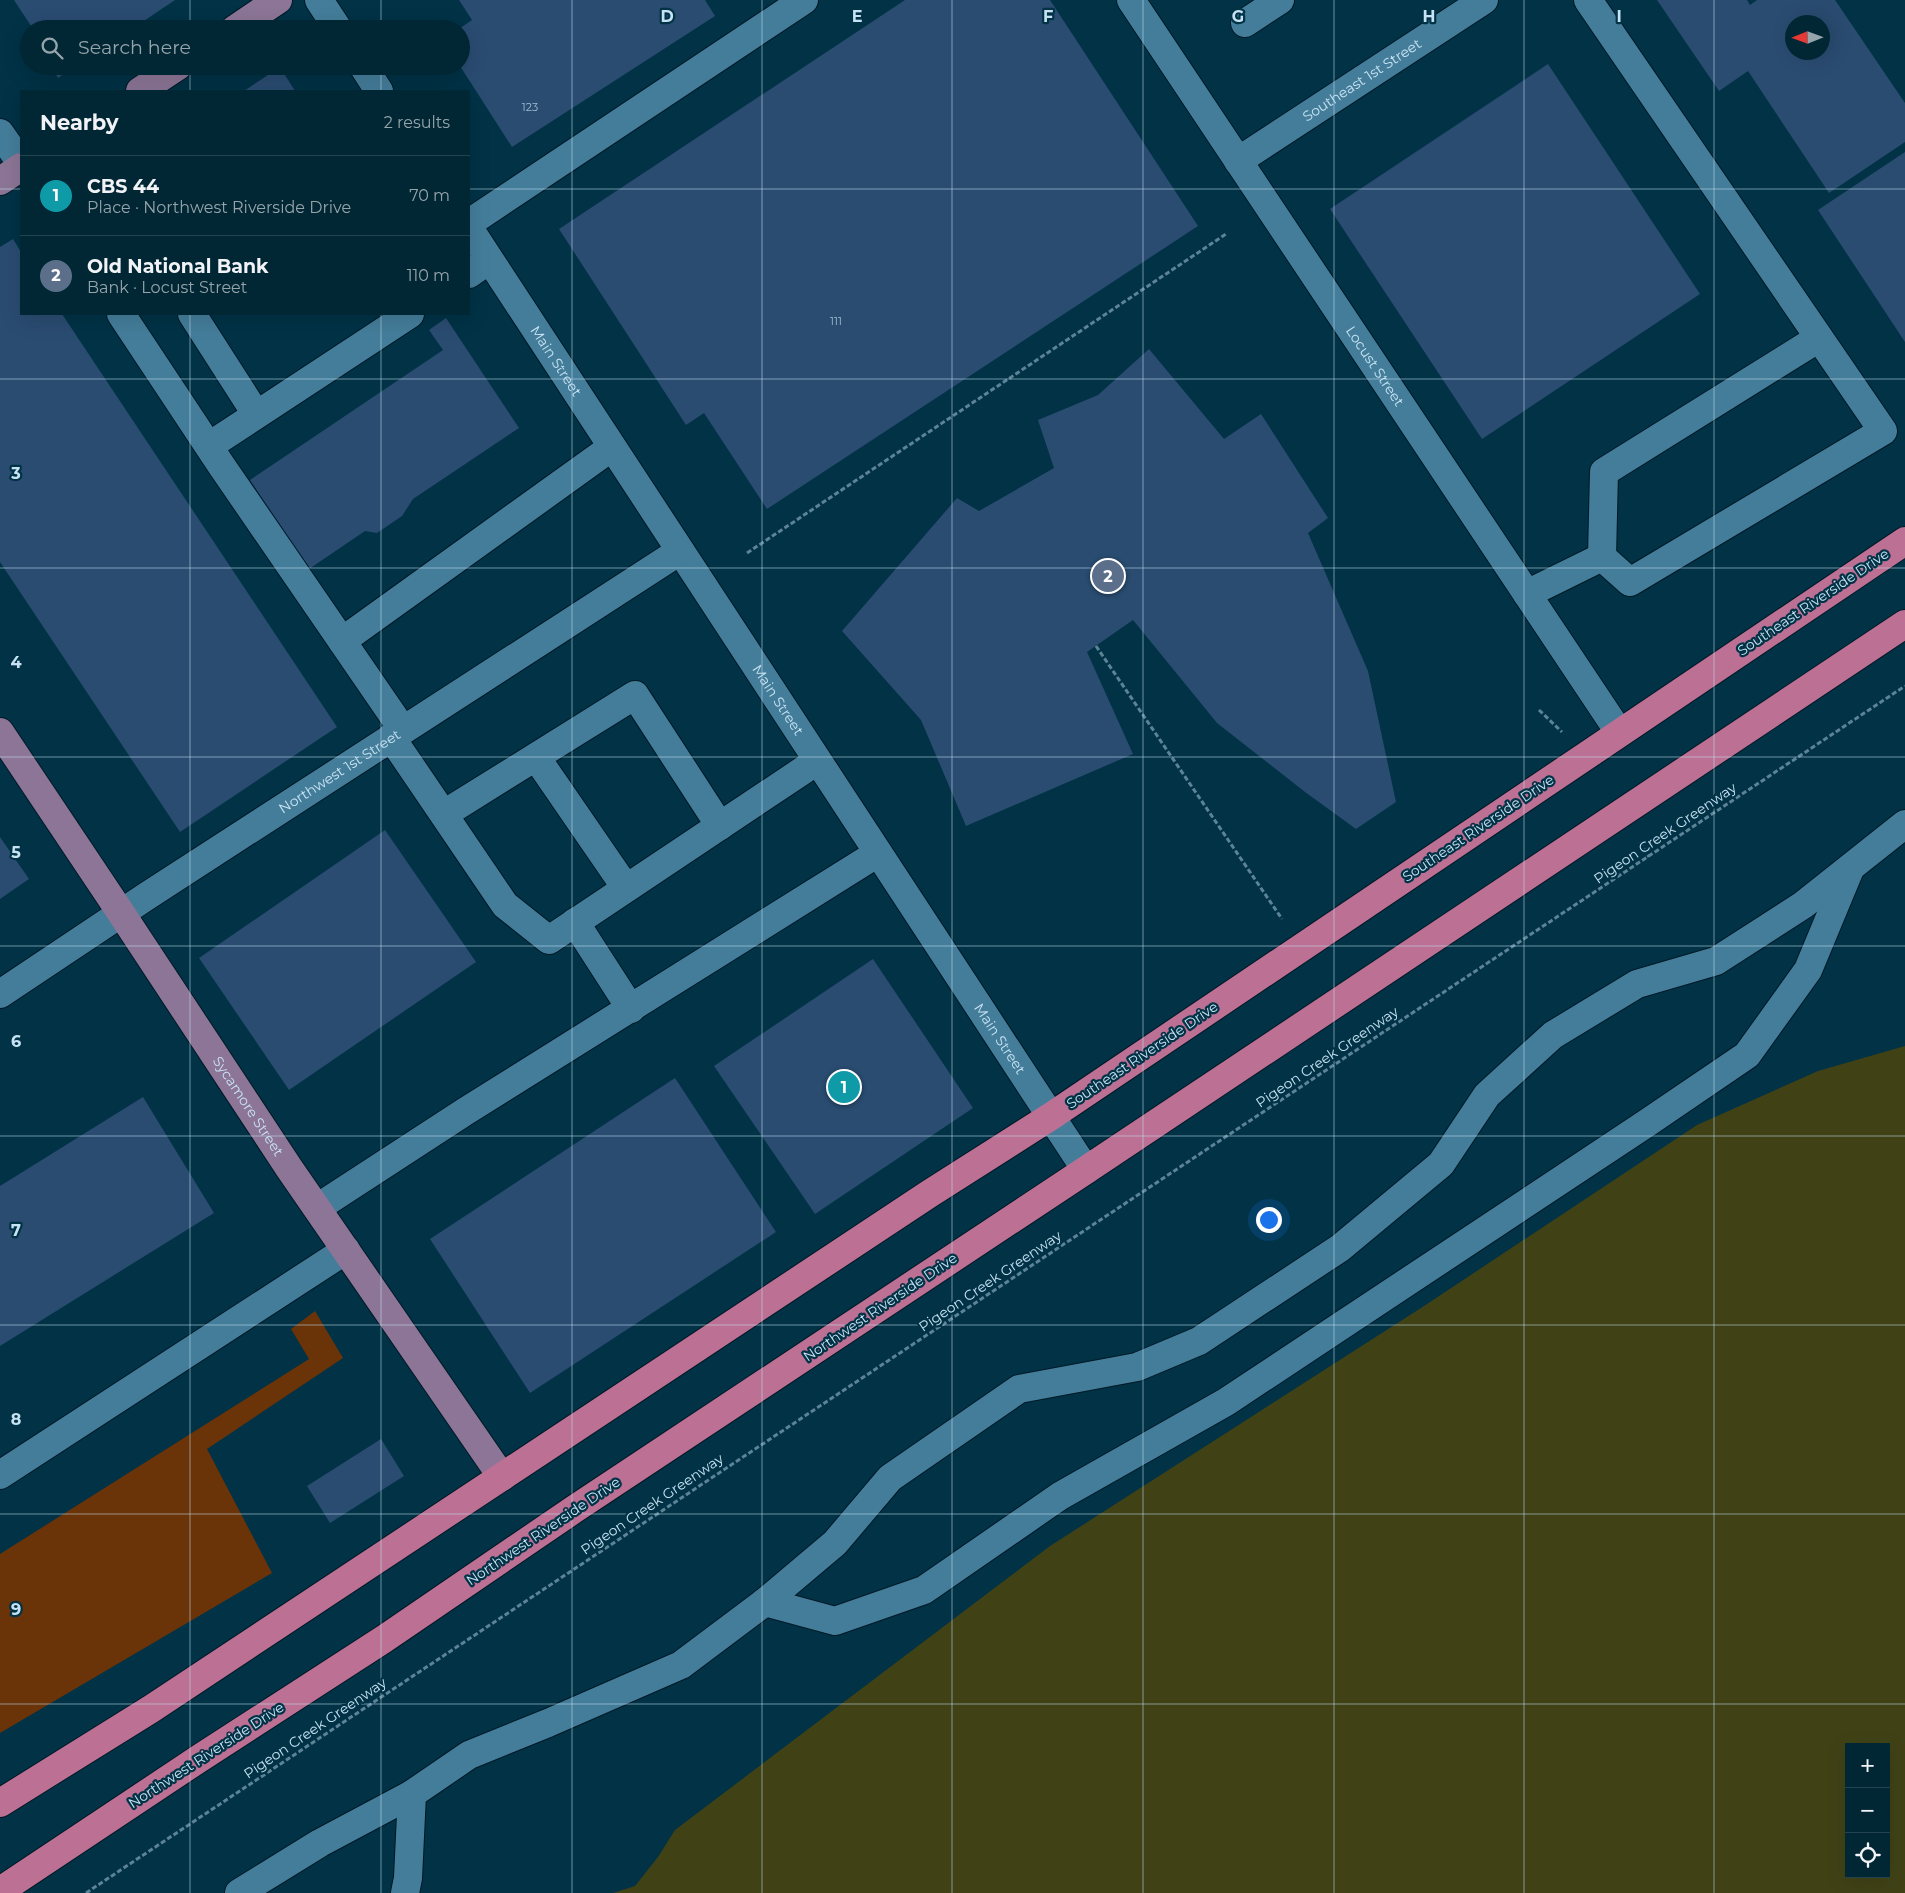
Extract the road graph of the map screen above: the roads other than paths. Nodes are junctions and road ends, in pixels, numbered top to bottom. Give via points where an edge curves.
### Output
1 (278, 0) edge
2 (319, 0) edge
3 (804, 0) edge
4 (1131, 0) edge
5 (1280, 0) edge
6 (1484, 0) edge
7 (1588, 0) edge
8 (248, 20) edge
9 (332, 20) edge
10 (1245, 23) dead end
11 (164, 75) edge
12 (369, 75) edge
13 (142, 90) edge
14 (378, 90) edge
15 (0, 133) edge
16 (1238, 161) junction
17 (20, 162) edge
18 (20, 168) edge
19 (0, 181) edge
20 (470, 221) edge
21 (470, 232) edge
22 (479, 267) edge
23 (122, 315) edge
24 (193, 315) edge
25 (408, 315) edge
26 (1819, 338) junction
27 (256, 414) junction
28 (209, 446) junction
29 (612, 447) junction
30 (1905, 541) edge
31 (680, 551) junction
32 (1602, 557) junction
33 (1527, 594) junction
34 (1905, 624) edge
35 (342, 641) junction
36 (0, 732) edge
37 (1619, 732) junction
38 (397, 734) junction
39 (536, 757) junction
40 (817, 761) junction
41 (444, 814) junction
42 (1905, 824) edge
43 (720, 826) junction
44 (878, 853) junction
45 (1850, 867) junction
46 (626, 888) junction
47 (122, 913) junction
48 (575, 922) junction
49 (0, 994) edge
50 (631, 1009) junction
51 (1050, 1117) junction
52 (1086, 1170) junction
53 (317, 1208) junction
54 (346, 1250) junction
55 (0, 1475) edge
56 (502, 1477) junction
57 (765, 1602) junction
58 (412, 1794) junction
59 (0, 1803) edge
60 (0, 1891) edge
61 (239, 1893) edge
62 (406, 1893) edge

1 - 8 main road
2 - 9 street
3 - 20 street
4 - 16 street, Locust Street
5 - 10 street
6 - 16 street, Southeast 1st Street
7 - 26 street
11 - 13 main road
12 - 14 street
15 - 17 street
16 - 33 street, Locust Street
18 - 19 main road
21 - 22 street, Main Street
22 - 29 street, Main Street
23 - 28 street
24 - 27 street
25 - 27 street
26 - 32 street via 1604,472
26 - 32 street via 1883,431 1630,582
27 - 28 street
28 - 35 street
29 - 31 street, Main Street
29 - 35 street
30 - 37 highway, Southeast Riverside Drive
31 - 38 street, Northwest 1st Street
31 - 40 street, Main Street
32 - 33 street
33 - 37 street, Locust Street
34 - 52 highway
35 - 38 street
36 - 47 main road, Sycamore Street
37 - 51 highway, Southeast Riverside Drive
38 - 41 street
38 - 47 street, Northwest 1st Street
39 - 41 street
39 - 43 street via 635,695
39 - 46 street
40 - 43 street
40 - 44 street, Main Street
41 - 48 street via 505,905 549,940
42 - 45 street
43 - 46 street
44 - 50 street
44 - 51 street, Main Street
45 - 57 street via 1803,905 1716,961 1637,984 1553,1035 1487,1096 1440,1164 1340,1248 1200,1341 1137,1366 1019,1389 890,1478 835,1543
45 - 57 street via 1808,970 1747,1055 1647,1123 1226,1402 1060,1496 924,1590 835,1622
46 - 48 street
47 - 49 street, Northwest 1st Street
47 - 53 main road, Sycamore Street
48 - 50 street
50 - 53 street
51 - 52 street, Main Street
51 - 56 highway
52 - 60 highway, Northwest Riverside Drive
53 - 54 main road, Sycamore Street
54 - 55 street
54 - 56 main road, Sycamore Street
56 - 59 highway via 151,1709
57 - 58 street via 682,1665 470,1755
58 - 61 street via 320,1843
58 - 62 street

